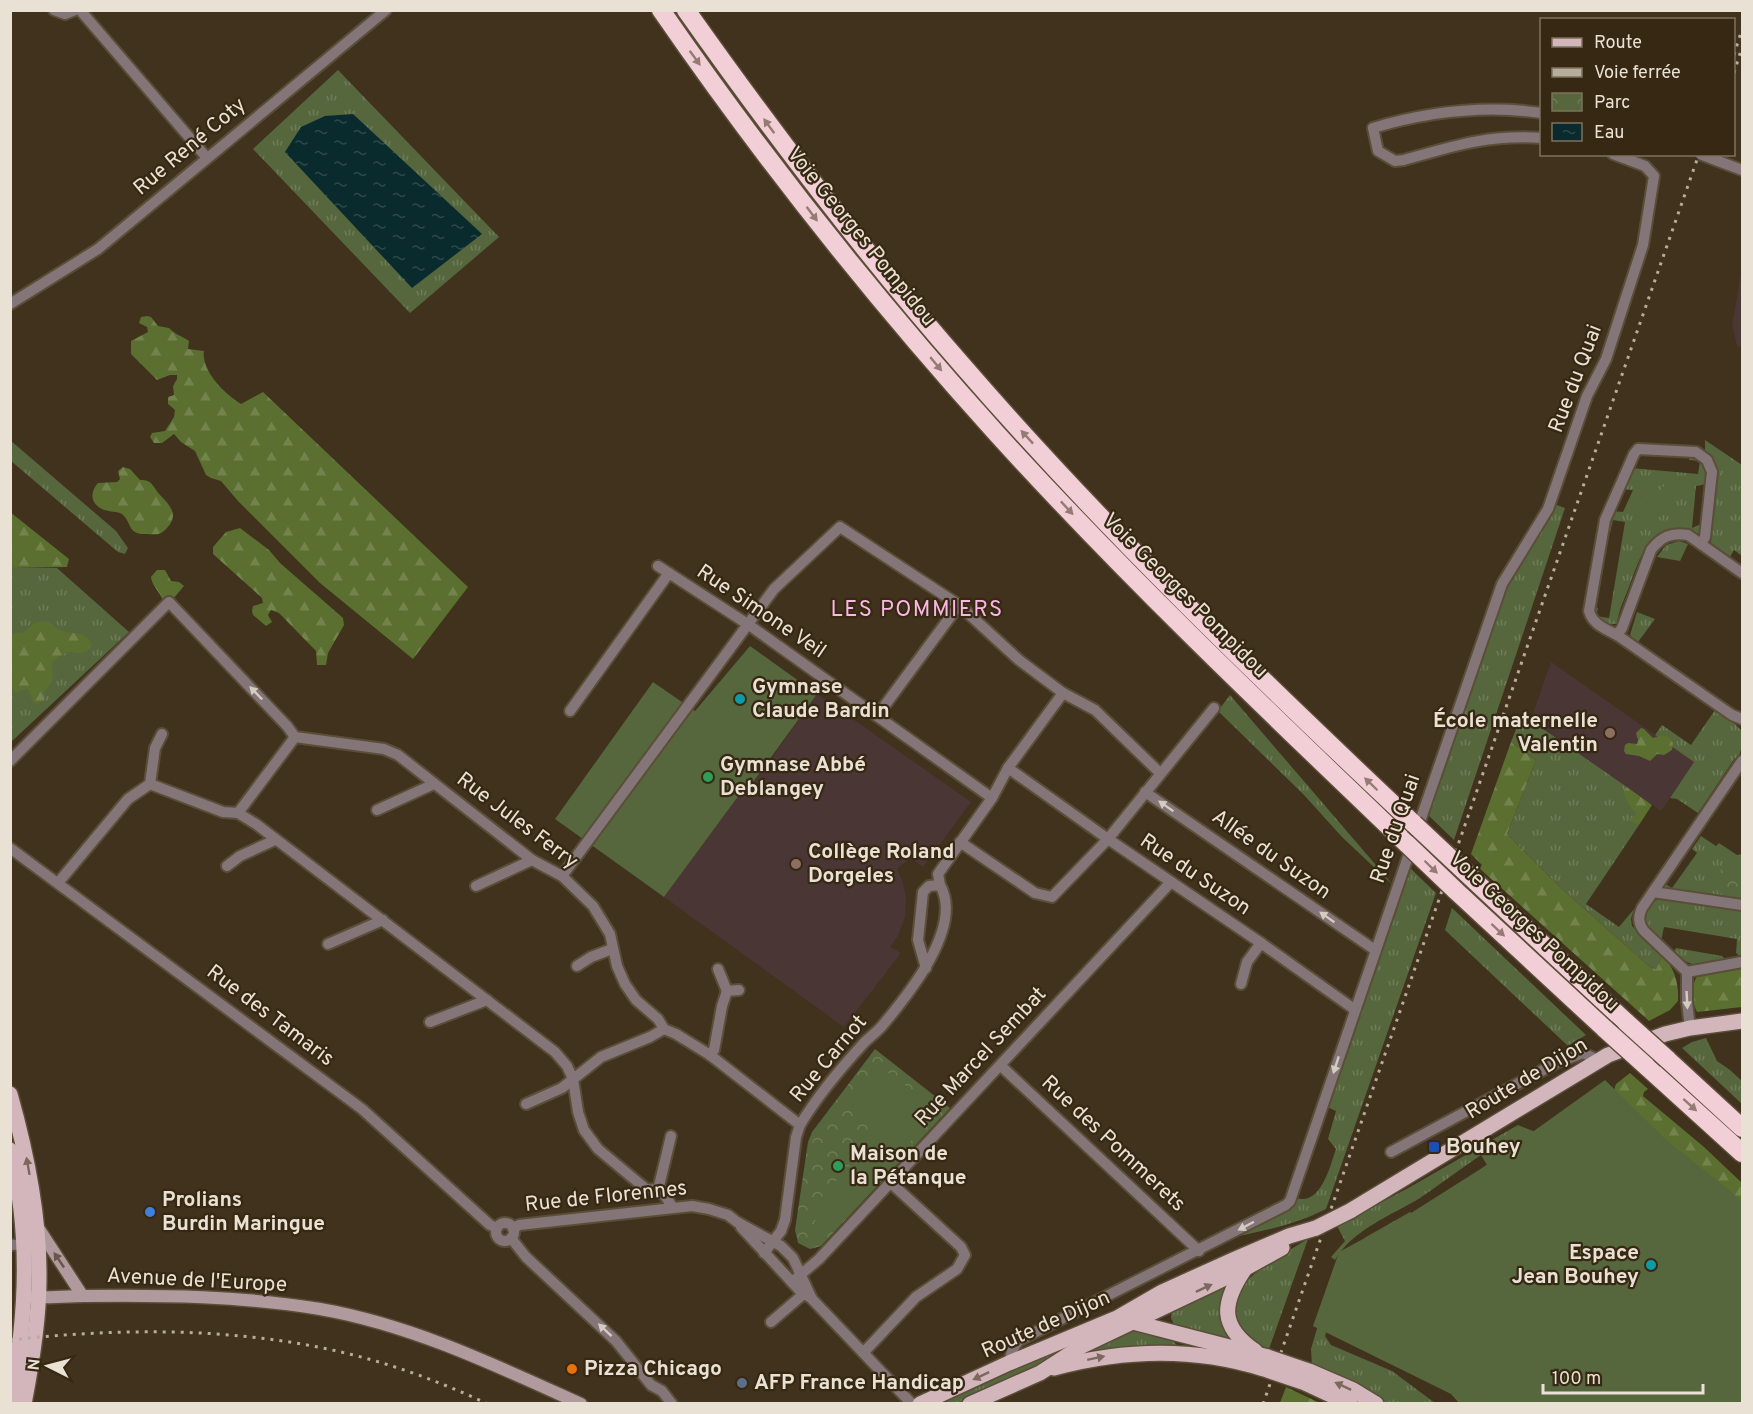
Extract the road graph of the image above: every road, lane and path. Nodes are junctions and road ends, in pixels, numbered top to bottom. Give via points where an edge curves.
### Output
1 (54, 10) edge
2 (75, 10) edge
3 (80, 10) edge
4 (386, 10) edge
5 (661, 10) edge
6 (686, 10) edge
7 (1540, 112) edge
8 (1540, 138) edge
9 (1618, 156) edge
10 (1705, 156) edge
11 (207, 158) junction
12 (1743, 170) edge
13 (10, 304) edge
14 (1701, 544) junction
15 (658, 566) dead end
16 (669, 573) junction
17 (1743, 573) edge
18 (959, 605) junction
19 (749, 625) junction
20 (1617, 635) junction
21 (1063, 693) junction
22 (1214, 708) dead end
23 (570, 711) dead end
24 (878, 716) junction
25 (1743, 719) edge
26 (162, 734) dead end
27 (294, 736) junction
28 (10, 761) edge
29 (1743, 761) edge
30 (1008, 768) junction
31 (1160, 773) junction
32 (150, 784) junction
33 (434, 784) junction
34 (1145, 792) junction
35 (992, 798) junction
36 (377, 810) dead end
37 (238, 813) junction
38 (1108, 839) junction
39 (275, 840) junction
40 (960, 842) junction
41 (10, 848) edge
42 (532, 860) junction
43 (227, 866) dead end
44 (562, 876) junction
45 (1171, 882) junction
46 (58, 883) junction
47 (940, 885) junction
48 (476, 886) dead end
49 (1653, 892) junction
50 (1743, 905) edge
51 (383, 920) junction
52 (1261, 943) junction
53 (328, 944) dead end
54 (612, 949) junction
55 (1375, 950) junction
56 (1743, 962) edge
57 (577, 966) dead end
58 (926, 968) junction
59 (718, 969) dead end
60 (1687, 972) junction
61 (1241, 984) dead end
62 (739, 990) dead end
63 (727, 991) junction
64 (487, 1000) junction
65 (1354, 1010) junction
66 (1743, 1021) edge
67 (430, 1022) dead end
68 (1690, 1028) junction
69 (664, 1029) junction
70 (710, 1055) junction
71 (1598, 1060) junction
72 (1000, 1066) junction
73 (573, 1079) junction
74 (10, 1094) edge
75 (526, 1104) dead end
76 (800, 1125) junction
77 (1743, 1128) edge
78 (671, 1136) dead end
79 (10, 1150) edge
80 (1390, 1152) dead end
81 (1743, 1153) edge
82 (891, 1183) junction
83 (646, 1189) junction
84 (658, 1190) junction
85 (673, 1208) junction
86 (644, 1210) junction
87 (736, 1222) junction
88 (35, 1224) junction
89 (497, 1228) joint
90 (1316, 1228) junction
91 (512, 1234) junction
92 (772, 1242) junction
93 (24, 1245) edge
94 (1199, 1251) junction
95 (764, 1253) junction
96 (1244, 1269) junction
97 (802, 1274) junction
98 (1187, 1281) junction
99 (792, 1282) junction
100 (807, 1294) junction
101 (82, 1296) junction
102 (31, 1297) junction
103 (1169, 1305) junction
104 (1117, 1318) junction
105 (771, 1322) dead end
106 (1134, 1322) junction
107 (1171, 1331) junction
108 (864, 1352) junction
109 (1202, 1355) junction
110 (1009, 1363) junction
111 (1266, 1363) junction
112 (1040, 1372) junction
113 (1307, 1377) junction
114 (10, 1402) edge
115 (24, 1404) edge
116 (581, 1404) edge
117 (672, 1404) edge
118 (912, 1404) edge
119 (920, 1404) edge
120 (970, 1404) edge
121 (1350, 1404) edge
122 (1376, 1404) edge

1 - 2 street via 65,14
3 - 11 street
4 - 11 street, Rue René Coty
5 -> 81 highway, Voie Georges Pompidou, bridge via 827,234 954,386 1136,581 1455,890
77 -> 6 highway, Voie Georges Pompidou, bridge via 1414,825 1199,617 1075,489 964,368 835,212
7 - 8 street via 1453,112 1402,119 1373,128 1378,151 1395,161 1465,142 1498,137
9 - 55 street, Rue du Quai via 1645,166 1654,176 1634,276 1548,509 1502,584
10 - 12 street, bridge
11 - 13 street, Rue René Coty via 98,249
14 - 17 street
14 - 20 street via 1678,533 1658,541
14 - 20 street via 1712,472 1707,460 1696,452 1638,449 1605,520 1589,611 1596,624
15 - 16 street, Rue Simone Veil
16 - 19 street, Rue Simone Veil
16 - 23 street
18 - 19 street via 840,527 774,589
18 - 21 street via 1019,660
18 - 24 street
19 - 24 street, Rue Simone Veil
19 - 44 street
20 - 25 street
21 - 30 street
21 - 31 street via 1095,710
22 - 31 street
24 - 35 street, Rue Simone Veil
26 - 32 street via 155,748
27 -> 28 street via 169,602
27 - 33 street, Rue Jules Ferry via 384,749 398,754
27 - 37 street
29 - 49 street
30 - 35 street
30 - 38 street, Rue du Suzon
31 - 34 street
32 - 37 street via 223,812
32 - 46 street via 128,799
33 - 36 street
33 - 42 street, Rue Jules Ferry
34 - 38 street
55 -> 34 street, Allée du Suzon
35 - 40 street
37 - 39 street
38 - 40 street via 1052,897 1035,893
38 - 45 street, Rue du Suzon
39 - 43 street
39 - 51 street
40 - 47 street via 938,874
41 - 46 street, Rue des Tamaris
42 - 44 street, Rue Jules Ferry
42 - 48 street
44 - 54 street, Rue Jules Ferry via 602,918
45 - 52 street, Rue du Suzon
45 - 72 street, Rue Marcel Sembat
46 - 89 street, Rue des Tamaris via 362,1109
47 - 58 street, Rue Carnot via 946,908 941,934
47 - 58 street via 929,886 923,892 918,940
49 - 50 street
49 - 60 street via 1639,915 1639,925
51 - 53 street
51 - 64 street
52 - 61 street, Rue du Suzon via 1247,962
52 - 65 street, Rue du Suzon
54 - 57 street
54 - 69 street, Rue Jules Ferry via 625,984
55 - 65 street, Rue du Quai
56 - 60 street
58 - 76 street, Rue Carnot
59 - 63 street
60 -> 68 street
62 - 63 street
63 - 70 street
64 - 67 street
64 - 73 street via 555,1053
65 -> 94 street, Rue du Quai via 1293,1197 1286,1205
66 - 68 main road, Route de Dijon
68 - 71 main road, Route de Dijon
69 - 70 street, Rue Jules Ferry
69 - 73 street via 601,1057
70 - 76 street, Rue Jules Ferry
71 - 80 street via 1583,1053 1556,1063
71 - 90 main road, Route de Dijon, bridge
72 - 82 street, Rue Marcel Sembat
72 - 94 street, Rue des Pommerets
73 - 75 street
73 - 83 street via 584,1130 598,1149
88 -> 74 main road via 24,1147
76 - 92 street, Rue Carnot via 785,1220
78 - 84 street
79 - 93 main road
82 - 97 street, Rue Marcel Sembat
82 - 108 street via 965,1255 957,1269 916,1297
83 - 84 street
83 - 86 street
84 - 85 street
85 - 86 street, Rue de Florennes
85 - 87 street, Rue de Florennes via 709,1209
86 - 91 street, Rue de Florennes via 519,1225
87 - 92 street, Rue de Florennes
87 - 95 street, Rue de Florennes
88 - 93 main road
101 -> 88 main road, Avenue de l'Europe
89 - 91 street, Rue de Florennes via 510,1224
90 - 96 main road, Route de Dijon
90 - 98 main road, Route de Dijon
117 -> 91 street via 615,1341 526,1257
92 - 95 street, Rue Carnot
92 - 97 street, Rue de Florennes via 793,1258
93 - 102 main road
94 - 110 street, Rue du Quai via 1018,1341
95 - 99 street, Rue de Florennes
103 -> 96 main road, Route de Dijon
96 - 111 main road via 1229,1293 1229,1319 1243,1343
97 - 99 street, Rue Marcel Sembat
97 - 100 street, Rue de Florennes
98 - 103 main road, Route de Dijon
98 - 104 main road, Route de Dijon
99 - 100 street, Rue de Florennes
100 - 105 street
100 - 108 street, Rue de Florennes
101 - 102 main road, Avenue de l'Europe
101 - 116 main road, Avenue de l'Europe via 219,1298 322,1310 416,1334
102 - 114 main road
102 - 115 main road via 30,1376
103 - 106 main road, Route de Dijon
103 - 107 main road via 1167,1324
104 - 106 main road
104 - 110 main road, Route de Dijon
106 - 107 main road
106 - 112 main road, Route de Dijon via 1082,1346
107 - 109 main road
107 - 111 main road
108 - 118 street, Rue de Florennes
109 - 111 main road
112 -> 109 main road via 1131,1353
110 -> 119 main road, Route de Dijon
111 - 113 main road, bridge
112 - 120 main road, Route de Dijon
113 - 121 main road
122 -> 113 main road via 1353,1390

